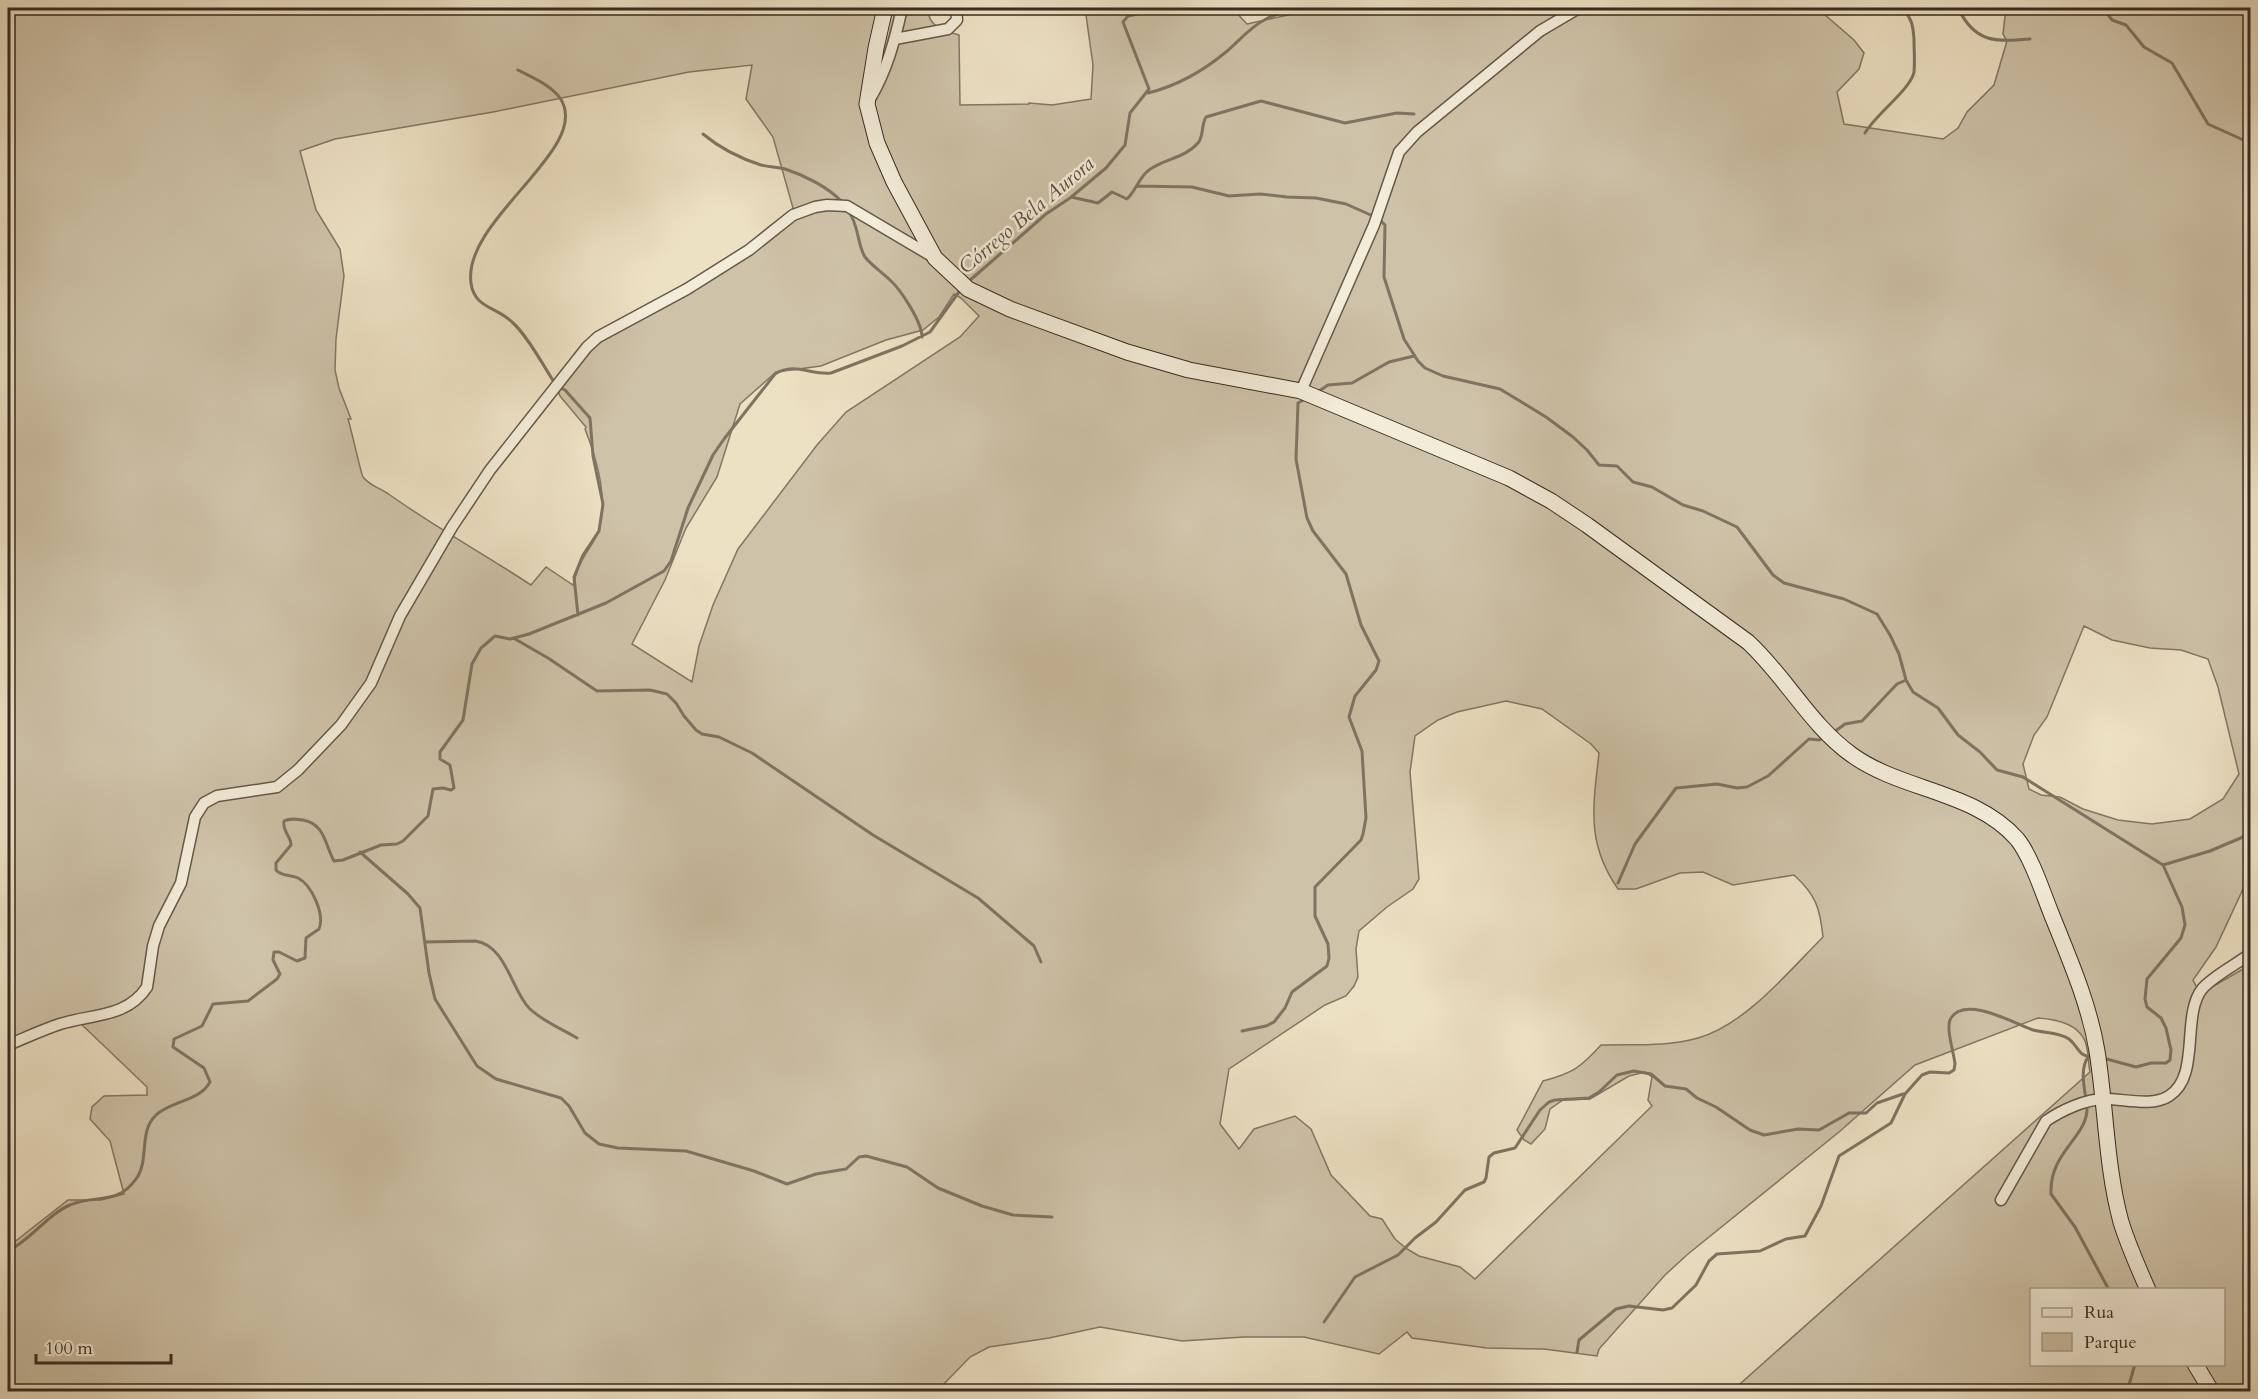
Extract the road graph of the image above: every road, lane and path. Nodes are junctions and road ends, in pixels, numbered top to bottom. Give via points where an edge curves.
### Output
1 (885, 8) edge
2 (902, 8) edge
3 (957, 8) edge
4 (1580, 8) edge
5 (896, 39) junction
6 (867, 104) junction
7 (935, 258) junction
8 (1301, 390) junction
9 (2250, 954) edge
10 (8, 1045) edge
11 (2102, 1099) junction
12 (2001, 1200) dead end
13 (2147, 1288) edge
14 (2196, 1366) edge
15 (2212, 1392) edge

1 - 6 main road
2 - 5 street
3 - 5 street via 957,20 948,29
4 - 8 street via 1540,31 1406,142
5 - 6 street
6 - 7 main road via 881,153
7 - 8 main road via 960,283 982,297 1100,342 1189,370
7 - 10 street via 857,210 838,205 815,207 793,215 749,250 662,304 598,337 490,470 452,527 400,616 371,683 341,725 277,787 217,796 199,810 181,883 153,946 145,991 120,1010 61,1024
8 - 11 main road via 1509,478 1551,501 1748,642 1773,667 1815,722 1853,756 1995,819 2018,840 2083,992
9 - 11 street via 2203,989 2196,1001 2184,1074 2169,1096 2153,1102
11 - 12 street via 2065,1110 2046,1121
11 - 13 main road via 2121,1221
14 - 15 main road

